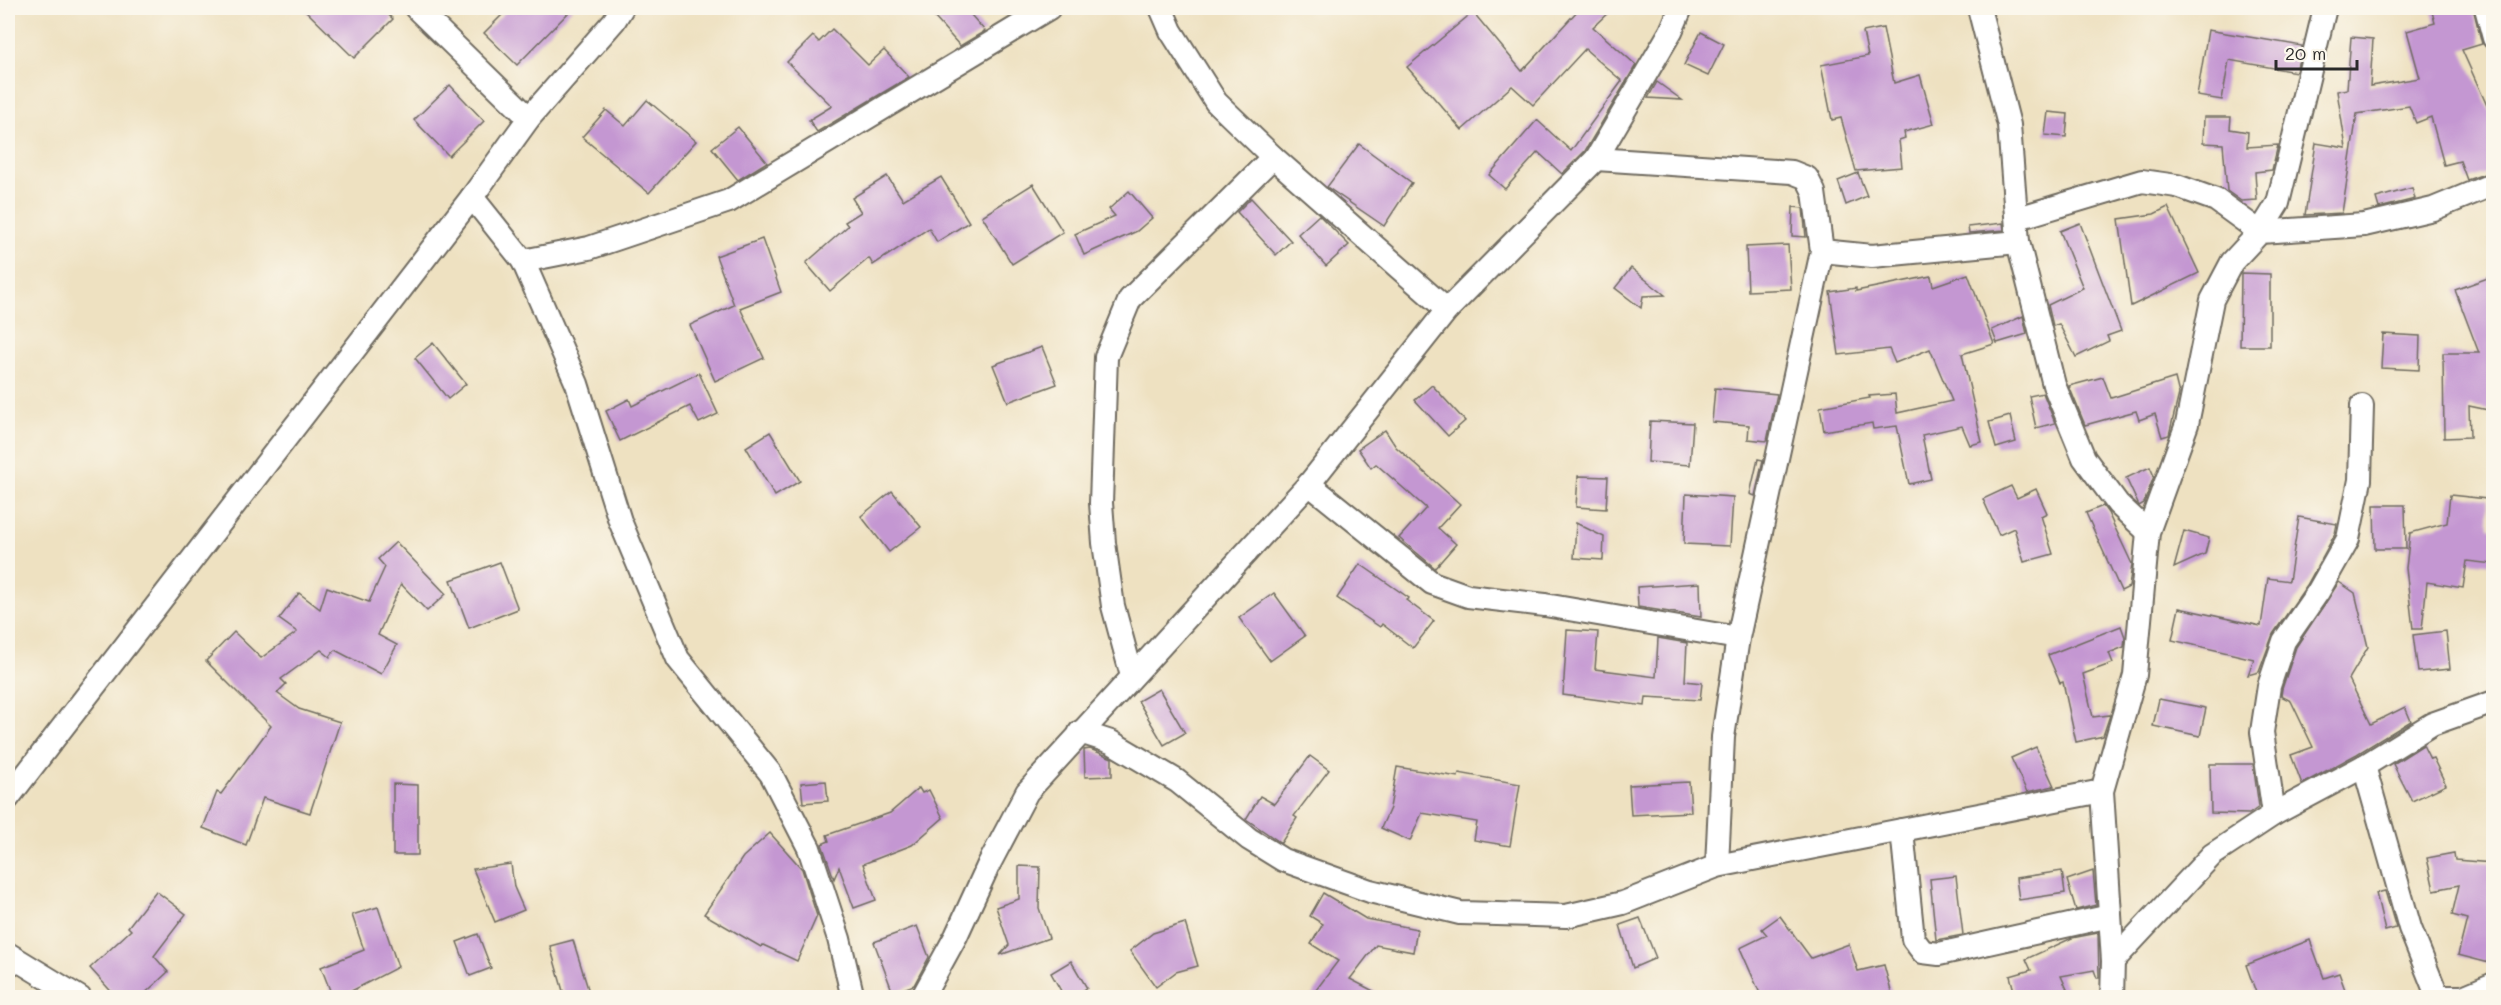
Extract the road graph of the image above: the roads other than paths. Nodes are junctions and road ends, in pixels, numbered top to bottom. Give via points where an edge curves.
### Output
1 (416, 8) edge
2 (622, 8) edge
3 (1049, 8) edge
4 (1161, 8) edge
5 (1681, 8) edge
6 (1979, 8) edge
7 (2325, 8) edge
8 (2486, 8) edge
9 (2493, 38) edge
10 (530, 118) junction
11 (1273, 157) junction
12 (1596, 159) junction
13 (2493, 184) edge
14 (472, 197) junction
15 (2018, 218) junction
16 (2260, 232) junction
17 (2018, 242) junction
18 (1822, 251) junction
19 (523, 261) junction
20 (1448, 310) junction
21 (2362, 406) dead end
22 (1309, 484) junction
23 (2148, 532) junction
24 (1738, 638) junction
25 (1132, 676) junction
26 (2493, 702) edge
27 (1080, 732) junction
28 (2364, 766) junction
29 (2102, 790) junction
30 (8, 798) edge
31 (2274, 814) junction
32 (1902, 830) junction
33 (1717, 866) junction
34 (2110, 916) junction
35 (8, 954) edge
36 (2113, 961) junction
37 (2493, 984) edge
38 (2438, 997) edge
39 (80, 998) edge
40 (853, 998) edge
41 (922, 998) edge
42 (2112, 998) edge

1 - 10 street
2 - 10 street
3 - 19 street via 729,201 589,248
4 - 11 street via 1216,102
5 - 12 street
6 - 15 street via 2009,125
7 - 16 street via 2278,203
8 - 9 street
10 - 14 street
11 - 20 street
11 - 25 street via 1130,299 1106,357 1101,503 1104,543 1113,606
12 - 18 street via 1792,172 1807,178 1814,192
12 - 20 street
13 - 16 street via 2433,208 2364,225
14 - 19 street
14 - 30 street
15 - 16 street via 2142,181 2177,186 2216,200
15 - 17 street
16 - 23 street via 2232,262 2212,300 2187,424
17 - 18 street via 1872,256
17 - 23 street via 2054,386 2084,458 2118,504
18 - 24 street
19 - 40 street via 577,384 620,521 678,659 771,774 809,848 839,939
20 - 22 street
21 - 31 street via 2360,480 2348,539 2318,592 2284,640 2269,686 2262,732
22 - 24 street via 1432,583 1468,596
22 - 25 street
23 - 29 street via 2135,675
24 - 33 street via 1722,737
25 - 27 street
26 - 28 street via 2432,724
27 - 33 street via 1112,742 1177,781 1249,840 1283,860 1370,891 1460,913 1566,916 1623,903
27 - 41 street via 1027,792
28 - 31 street
28 - 38 street via 2410,928
29 - 32 street
29 - 34 street
31 - 36 street via 2212,855
32 - 33 street
32 - 34 street via 1913,939 1923,952 1939,954
34 - 36 street
35 - 39 street
36 - 42 street
37 - 38 street via 2463,997

